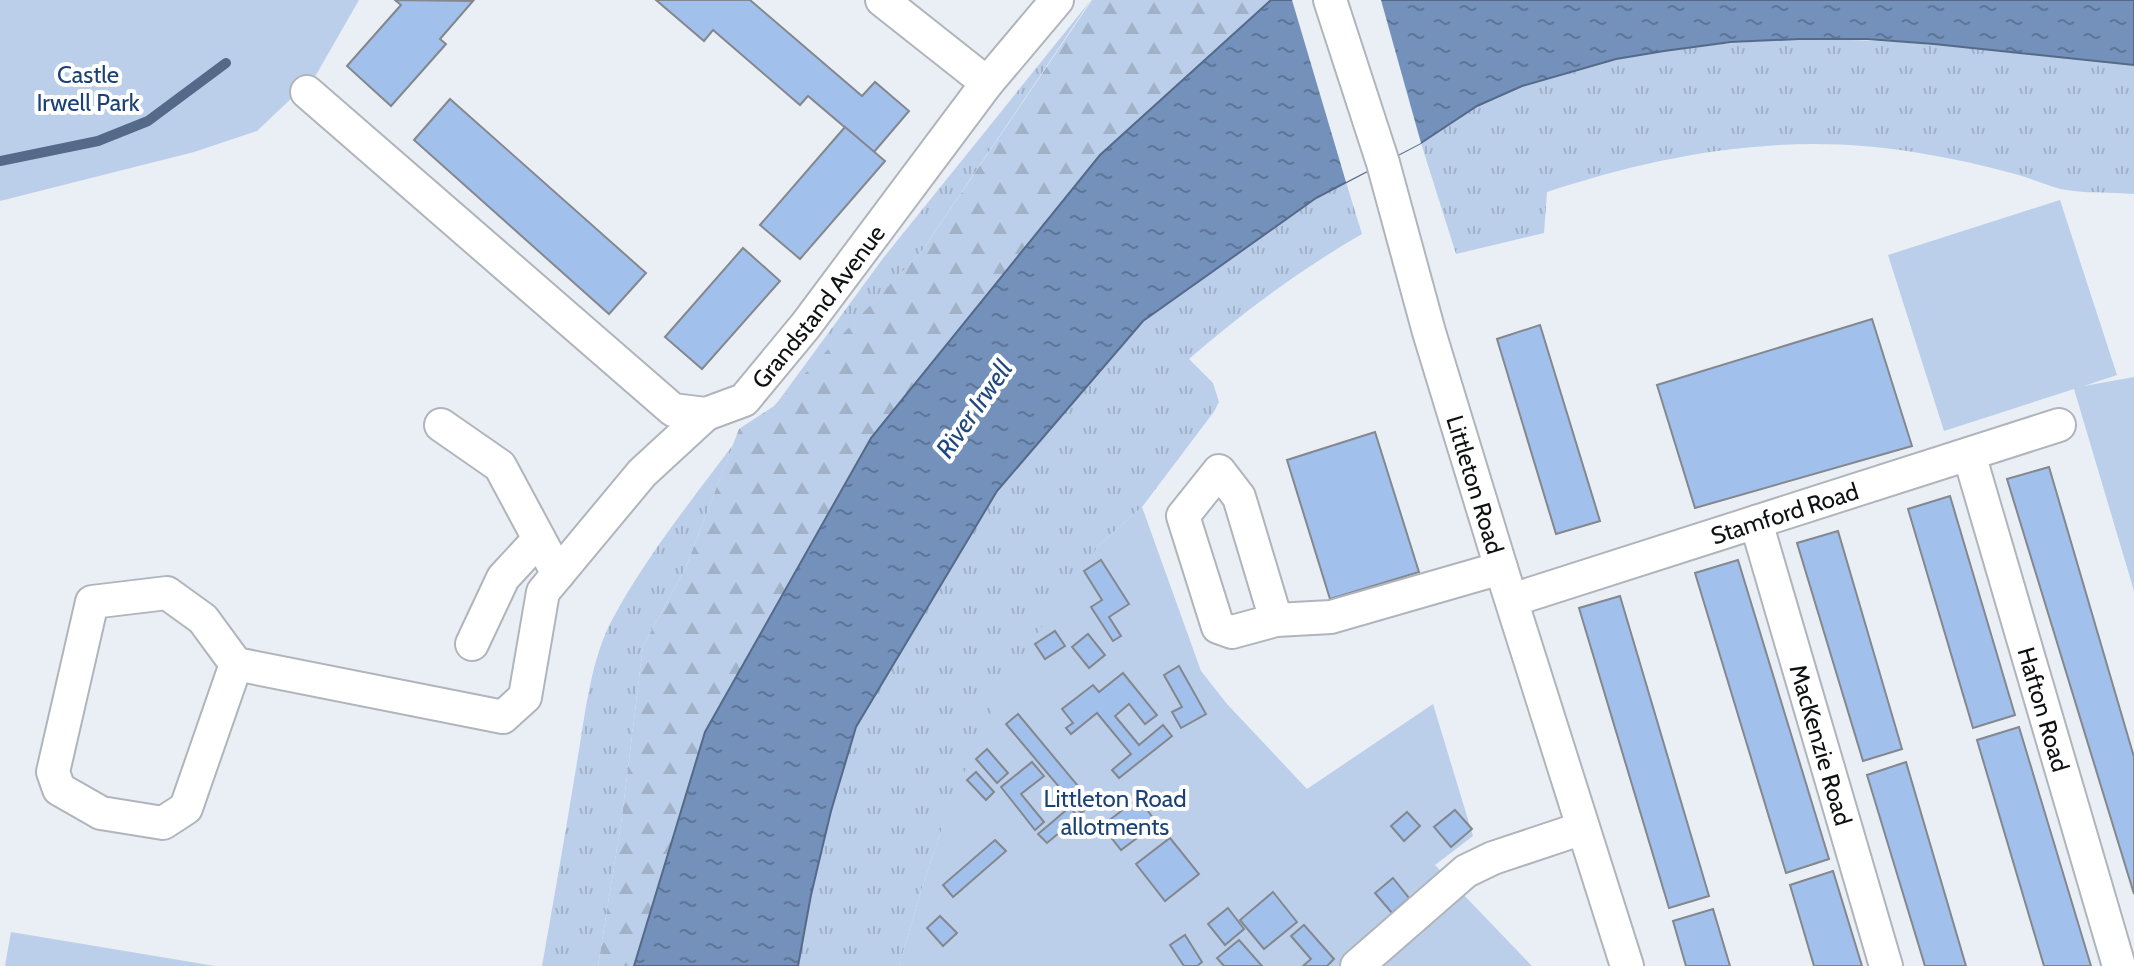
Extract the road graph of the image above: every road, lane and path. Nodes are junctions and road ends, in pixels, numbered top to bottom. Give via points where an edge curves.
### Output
1 (882, 0) edge
2 (1057, 0) edge
3 (1330, 0) edge
4 (987, 83) junction
5 (307, 92) dead end
6 (706, 414) junction
7 (441, 425) dead end
8 (2059, 425) dead end
9 (1969, 454) junction
10 (1756, 522) junction
11 (539, 539) junction
12 (1501, 568) junction
13 (558, 574) junction
14 (1512, 600) junction
15 (1276, 620) dead end
16 (472, 644) dead end
17 (236, 664) junction
18 (1583, 828) junction
19 (1357, 966) edge
20 (1627, 966) edge
21 (1886, 966) edge
22 (2119, 966) edge

1 - 4 street
2 - 4 street, Grandstand Avenue
3 - 12 street, Littleton Road
4 - 6 street, Grandstand Avenue via 744,400
5 - 6 street via 673,410
6 - 13 street via 642,473
7 - 11 street via 500,466
8 - 9 street, Stamford Road
9 - 10 street, Stamford Road
9 - 22 street, Hafton Road
10 - 14 street, Stamford Road
10 - 21 street, MacKenzie Road
11 - 13 street
11 - 16 street via 503,578
12 - 14 street, Littleton Road
12 - 15 street via 1331,617
13 - 17 street via 543,592 525,697 503,717
14 - 18 street, Littleton Road
17 - 17 street via 203,619 167,593 92,602 53,772 59,789 101,813 163,823 186,808
18 - 19 street via 1466,871
18 - 20 street, Littleton Road

